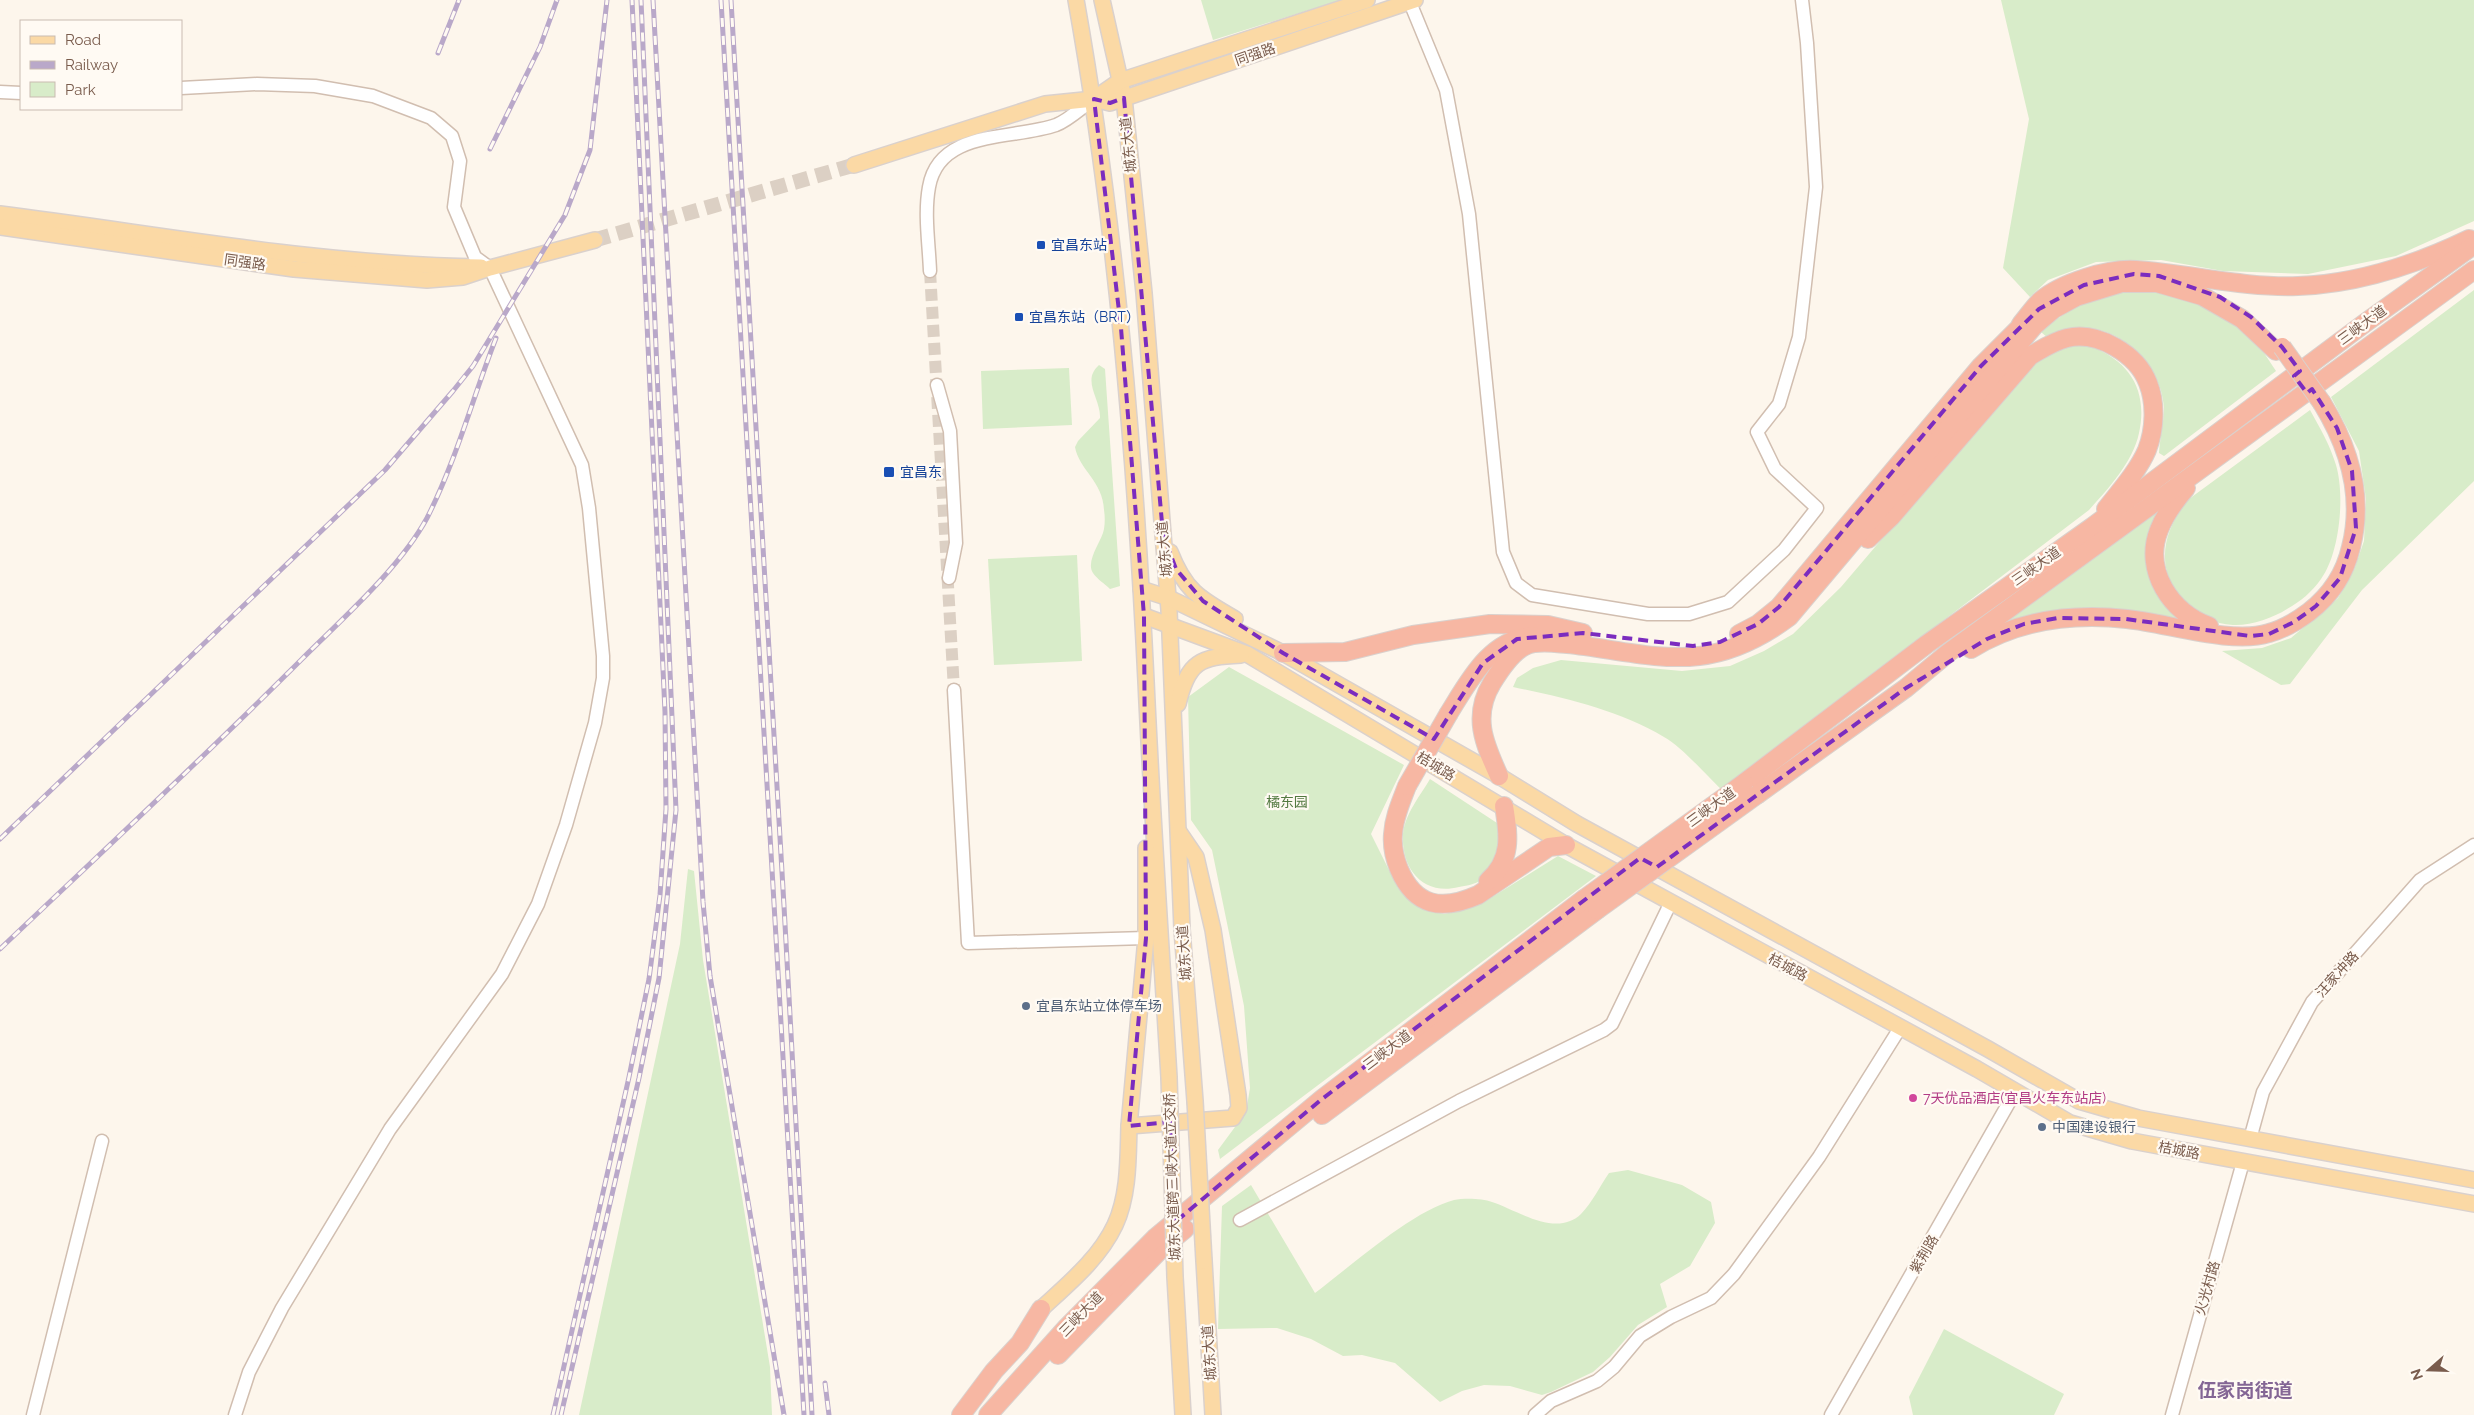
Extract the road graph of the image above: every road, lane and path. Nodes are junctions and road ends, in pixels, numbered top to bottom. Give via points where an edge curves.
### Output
1 (1076, 0) edge
2 (1102, 0) edge
3 (1367, 0) edge
4 (1802, 0) edge
5 (1411, 1) edge
6 (1120, 81) junction
7 (182, 88) edge
8 (0, 92) edge
9 (20, 93) edge
10 (1124, 98) junction
11 (1094, 99) junction
12 (854, 165) tunnel mouth
13 (0, 214) edge
14 (0, 227) edge
15 (2474, 237) edge
16 (595, 240) tunnel mouth
17 (2474, 245) edge
18 (490, 268) junction
19 (2474, 270) edge
20 (930, 271) tunnel mouth
21 (2020, 325) junction
22 (2279, 349) junction
23 (937, 385) dead end
24 (2319, 405) junction
25 (2207, 465) junction
26 (2092, 526) junction
27 (1163, 534) junction
28 (949, 578) dead end
29 (1141, 589) junction
30 (1168, 598) junction
31 (1144, 616) junction
32 (1789, 617) junction
33 (1169, 624) junction
34 (1583, 633) junction
35 (1526, 645) junction
36 (1283, 653) junction
37 (1247, 654) junction
38 (1146, 679) junction
39 (1906, 688) junction
40 (954, 690) tunnel mouth
41 (1452, 714) junction
42 (1174, 722) junction
43 (1499, 776) junction
44 (1410, 787) junction
45 (1504, 806) junction
46 (1179, 832) junction
47 (1566, 845) junction
48 (2474, 845) edge
49 (1671, 902) junction
50 (1590, 904) junction
51 (1146, 938) junction
52 (1900, 1028) junction
53 (1169, 1076) joint
54 (2015, 1092) junction
55 (1195, 1101) joint
56 (1129, 1126) junction
57 (2250, 1139) junction
58 (102, 1141) dead end
59 (2243, 1162) junction
60 (2474, 1180) edge
61 (2474, 1204) edge
62 (1240, 1220) dead end
63 (1204, 1261) joint
64 (1175, 1277) joint
65 (1042, 1309) joint
66 (33, 1415) edge
67 (236, 1415) edge
68 (961, 1415) edge
69 (988, 1415) edge
70 (1004, 1415) edge
71 (1183, 1415) edge
72 (1214, 1415) edge
73 (1535, 1415) edge
74 (1831, 1415) edge
75 (2172, 1415) edge

1 - 11 main road, 城东大道
2 - 6 main road, 城东大道
3 - 6 main road, 同强路
4 - 5 street via 1816,187 1799,337 1779,404 1757,432 1775,469 1818,508 1784,550 1728,602 1689,614 1648,614 1532,595 1516,583 1503,552 1469,214 1446,90
5 - 10 main road, 同强路
6 - 10 main road, 城东大道
6 - 11 main road, 同强路
7 - 18 street via 257,84 315,86 373,96 431,118 452,136 460,161 454,206 475,257
8 - 9 street
10 - 11 main road, 同强路 via 1110,103
10 - 27 main road, 城东大道 via 1144,293
11 - 12 main road, 同强路 via 1045,104
11 - 20 street via 1057,124 968,142 941,160 934,169 928,188
11 - 29 main road, 城东大道 via 1121,328
13 - 18 main road, 同强路 via 353,262
14 - 18 main road, 同强路 via 294,269 353,274 449,280
15 - 21 highway via 2367,276 2300,286 2258,286 2135,270 2099,274 2068,285 2041,301
16 - 18 main road, 同强路
17 - 26 highway, 三峡大道
18 - 67 street via 582,465 603,656 603,678 595,723 566,825 538,904 502,974 390,1129 282,1308 249,1372
19 - 25 highway, 三峡大道
21 - 22 highway via 2070,290 2099,280 2134,274 2158,276 2220,296 2251,317
21 - 34 highway via 1981,366 1779,607 1758,624 1720,642 1693,646
22 - 24 highway, bridge
22 - 32 highway via 2242,319 2202,296 2156,283 2122,283 2076,297 2054,309 2034,326
23 - 28 street via 950,430 956,543
24 - 25 highway via 2342,464 2348,504 2347,526 2339,560 2322,590 2303,608 2276,622 2236,630 2200,623 2176,605 2157,574 2154,552 2158,531 2173,503
24 - 39 highway via 2337,428 2347,453 2356,528 2340,578 2316,606 2294,622 2269,634 2250,636 2223,635 2126,618 2058,618 2024,624 1987,639
25 - 39 highway, 三峡大道 via 1948,653
26 - 32 highway via 2147,450 2154,406 2148,382 2136,363 2121,350 2106,342 2069,337 2030,356 1891,516
26 - 50 highway, 三峡大道, bridge via 1935,639
27 - 30 main road, 城东大道
27 - 36 main road via 1176,569 1190,590
29 - 30 main road, 桔城路
29 - 31 main road, 城东大道
30 - 33 main road, 城东大道
30 - 36 main road, 桔城路
31 - 33 main road, 桔城路
31 - 38 main road, 城东大道
32 - 35 highway via 1749,642 1724,652 1698,656 1658,655 1550,643
33 - 37 main road, 桔城路
33 - 42 main road, 城东大道
34 - 36 highway via 1548,625 1490,624 1413,635 1345,652
34 - 41 highway via 1526,637 1506,644 1483,662
35 - 41 highway via 1511,649 1489,664
35 - 43 highway via 1495,678 1481,708 1481,725
36 - 43 main road, 桔城路
37 - 42 main road via 1203,659 1191,668 1182,684
37 - 45 main road, 桔城路
38 - 51 main road
38 - 53 main road, 城东大道
39 - 50 highway, 三峡大道, bridge via 1758,794
40 - 51 street via 968,943
41 - 44 highway, bridge
42 - 46 main road, 城东大道
43 - 57 main road, 桔城路 via 1577,824 2079,1102 2138,1118
44 - 45 highway via 1399,839 1400,856 1415,885 1436,898 1461,896 1475,890 1499,871 1508,850
44 - 47 highway via 1396,814 1392,836 1396,860 1410,889 1427,902 1465,901 1549,847
45 - 47 main road, 桔城路
46 - 55 main road, 城东大道 via 1182,929
46 - 56 main road via 1196,857 1213,930 1239,1108 1233,1118
47 - 49 main road, 桔城路
48 - 57 street, 汪家冲路 via 2420,880 2312,1002 2263,1092
49 - 52 main road, 桔城路
49 - 62 street via 1612,1024 1604,1030 1459,1101
50 - 69 highway, 三峡大道 via 1322,1099 1155,1238 1067,1326
50 - 70 highway, 三峡大道 via 1323,1114 1162,1248
51 - 56 main road
52 - 54 main road, 桔城路
52 - 73 street via 1820,1157 1734,1274 1711,1298 1640,1336 1598,1381 1550,1402
53 - 64 main road, 城东大道跨三峡大道立交桥, bridge
54 - 59 main road, 桔城路 via 2070,1123 2132,1140
54 - 74 street, 紫荆路
55 - 63 main road, 城东大道跨三峡大道立交桥, bridge
56 - 65 main road via 1125,1183 1115,1224 1085,1267
57 - 60 main road, 桔城路
58 - 66 street
59 - 61 main road, 桔城路
59 - 75 street, 火光村路
63 - 72 main road, 城东大道
64 - 71 main road, 城东大道
65 - 68 highway via 1020,1343

